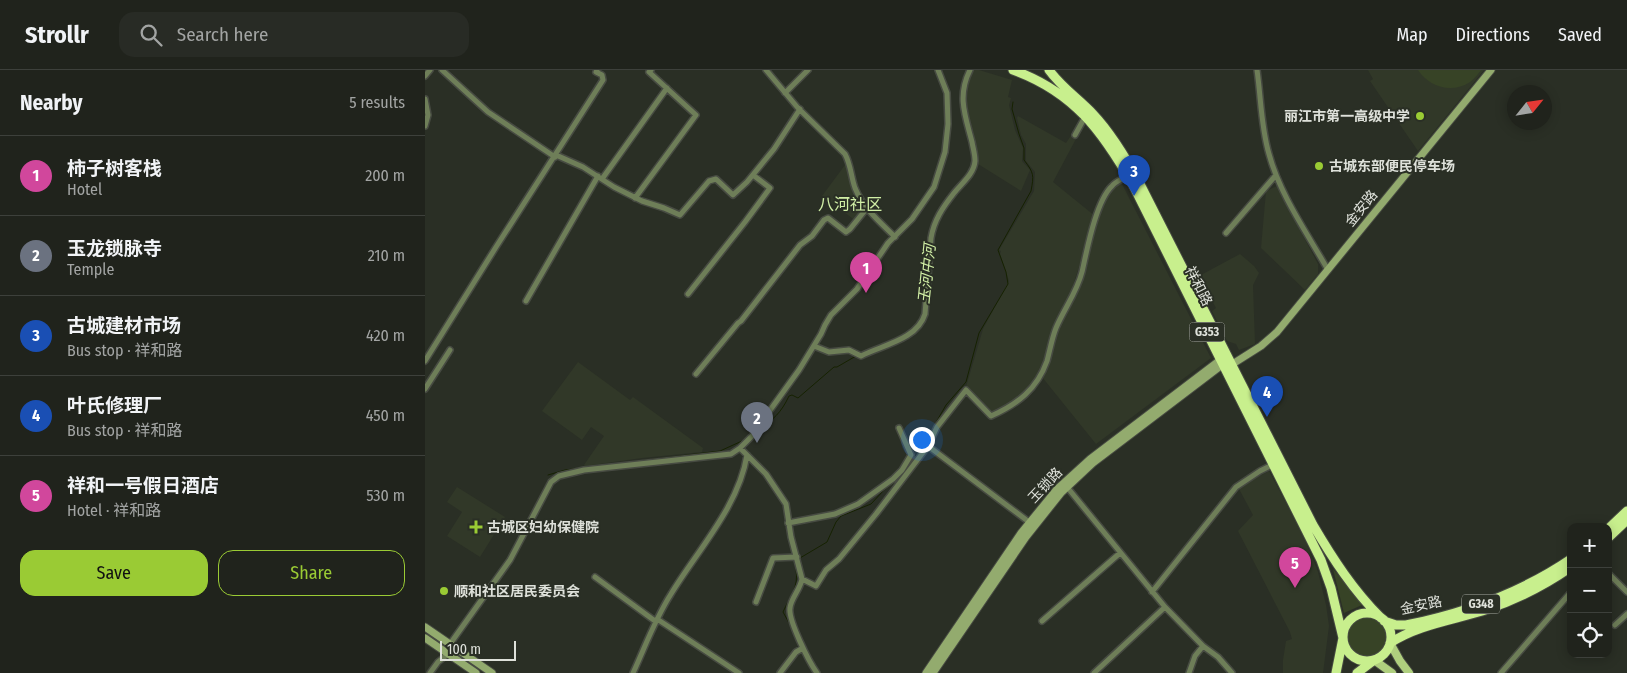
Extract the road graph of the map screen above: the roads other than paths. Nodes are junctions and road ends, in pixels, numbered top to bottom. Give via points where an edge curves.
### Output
1 (430, 70) edge
2 (442, 70) edge
3 (597, 70) edge
4 (651, 70) edge
5 (766, 70) edge
6 (808, 70) edge
7 (938, 70) edge
8 (971, 70) edge
9 (1013, 70) edge
10 (1257, 70) edge
11 (1491, 70) edge
12 (1049, 71) edge
13 (1024, 72) edge
14 (425, 76) edge
15 (1043, 84) junction
16 (667, 88) junction
17 (785, 93) junction
18 (425, 99) edge
19 (799, 109) junction
20 (1086, 116) junction
21 (425, 126) edge
22 (1075, 134) dead end
23 (555, 156) junction
24 (753, 175) junction
25 (1128, 175) junction
26 (1276, 175) junction
27 (600, 177) junction
28 (635, 198) junction
29 (867, 208) junction
30 (1226, 232) dead end
31 (895, 236) junction
32 (1328, 270) junction
33 (688, 294) dead end
34 (526, 302) dead end
35 (815, 346) junction
36 (450, 350) dead end
37 (425, 361) edge
38 (1226, 361) junction
39 (697, 374) dead end
40 (425, 389) edge
41 (899, 428) dead end
42 (928, 446) junction
43 (740, 448) junction
44 (747, 455) junction
45 (1274, 464) junction
46 (1067, 488) junction
47 (1627, 511) edge
48 (1627, 520) edge
49 (1029, 522) junction
50 (788, 523) junction
51 (1612, 525) edge
52 (1612, 534) edge
53 (1120, 553) junction
54 (797, 558) junction
55 (1567, 561) edge
56 (1569, 568) edge
57 (595, 577) dead end
58 (1612, 577) edge
59 (802, 579) junction
60 (1153, 592) junction
61 (1627, 592) edge
62 (1567, 597) edge
63 (756, 602) dead end
64 (1165, 607) junction
65 (1627, 614) edge
66 (1383, 619) junction
67 (656, 620) junction
68 (1042, 621) dead end
69 (1615, 625) dead end
70 (425, 627) edge
71 (425, 638) edge
72 (1343, 638) junction
73 (449, 644) junction
74 (1390, 644) junction
75 (1203, 646) junction
76 (803, 648) junction
77 (448, 654) junction
78 (1374, 660) junction
79 (430, 673) edge
80 (476, 673) edge
81 (492, 673) edge
82 (633, 673) edge
83 (739, 673) edge
84 (780, 673) edge
85 (817, 673) edge
86 (926, 673) edge
87 (933, 673) edge
88 (1094, 673) edge
89 (1189, 673) edge
90 (1232, 673) edge
91 (1336, 673) edge
92 (1357, 673) edge
93 (1392, 673) edge
94 (1409, 673) edge
95 (1501, 673) edge

1 - 14 street
2 - 23 street via 488,112
3 - 23 street via 603,80
4 - 16 street via 649,72
5 - 17 street
6 - 17 street
7 - 31 street via 947,92 948,114 942,162 934,187 912,219
8 - 35 street via 965,80 963,106 975,162 941,210 933,227 925,314 920,326 861,356 849,350 829,352
9 - 13 highway, 祥和路 / G353
10 - 26 street via 1266,145
11 - 32 street, 金安路
12 - 15 highway
12 - 38 highway, 祥和路 / G353 via 1093,114 1119,147
13 - 15 highway, 祥和路 / G353
15 - 20 highway, 祥和路 / G353
16 - 27 street
16 - 28 street via 696,115
17 - 19 street
18 - 21 street via 428,115
19 - 24 street
19 - 29 street via 845,154 854,186
20 - 22 street
20 - 25 highway, 祥和路 / G353 via 1108,142
23 - 27 street
23 - 37 street
24 - 28 street via 733,195 716,179 711,180 679,216
24 - 33 street via 770,188
25 - 38 highway, 祥和路 / G353
25 - 42 street via 1111,186 1100,208 1081,274 1033,388 1022,399 991,416 966,390 937,427
26 - 30 street
26 - 32 street
27 - 28 street
27 - 34 street
29 - 31 street
29 - 39 street via 846,232 828,218 824,220 800,245
31 - 35 street via 857,289 831,314
32 - 38 street, 金安路 via 1261,346
35 - 43 street via 788,387 754,427 753,435
36 - 40 street
38 - 45 highway, 祥和路 / G353
38 - 46 street, 玉锁路 via 1093,463
38 - 49 street, 玉锁路 via 1090,459 1057,489
38 - 66 highway, 祥和路 / G353 via 1323,543 1352,586
41 - 50 street via 911,455 893,479 842,512
42 - 49 street
42 - 59 street via 816,586
43 - 44 street
43 - 73 street via 731,454 585,470 554,479 511,560
44 - 50 street via 786,504
44 - 67 street via 745,469 719,524
45 - 60 street via 1236,486
45 - 72 highway, 祥和路 / G353 via 1325,569
46 - 53 street
46 - 87 street, 玉锁路 via 1025,537
47 - 51 highway
48 - 52 highway
49 - 86 street, 玉锁路
50 - 54 street
53 - 60 street
53 - 68 street
54 - 59 street
54 - 63 street via 773,558
55 - 66 highway, 金安路 / G348 via 1524,587 1486,603 1405,625
56 - 74 highway, 金安路 / G348 via 1513,599 1418,629
57 - 67 street
58 - 61 street
59 - 76 street via 790,611
60 - 64 street
62 - 95 street
64 - 75 street
64 - 88 street
65 - 69 street
66 - 72 highway, G348 via 1368,613 1355,616 1346,625
66 - 74 highway via 1390,633
67 - 82 street
67 - 83 street
70 - 73 street
71 - 77 street
72 - 78 highway via 1353,657 1361,661
72 - 91 highway, G348
73 - 81 street
74 - 78 highway, G348 via 1385,654
74 - 94 main road
75 - 89 street
75 - 90 street
76 - 84 street
76 - 85 street
77 - 79 street
77 - 80 street
78 - 92 highway, G348
78 - 93 main road

